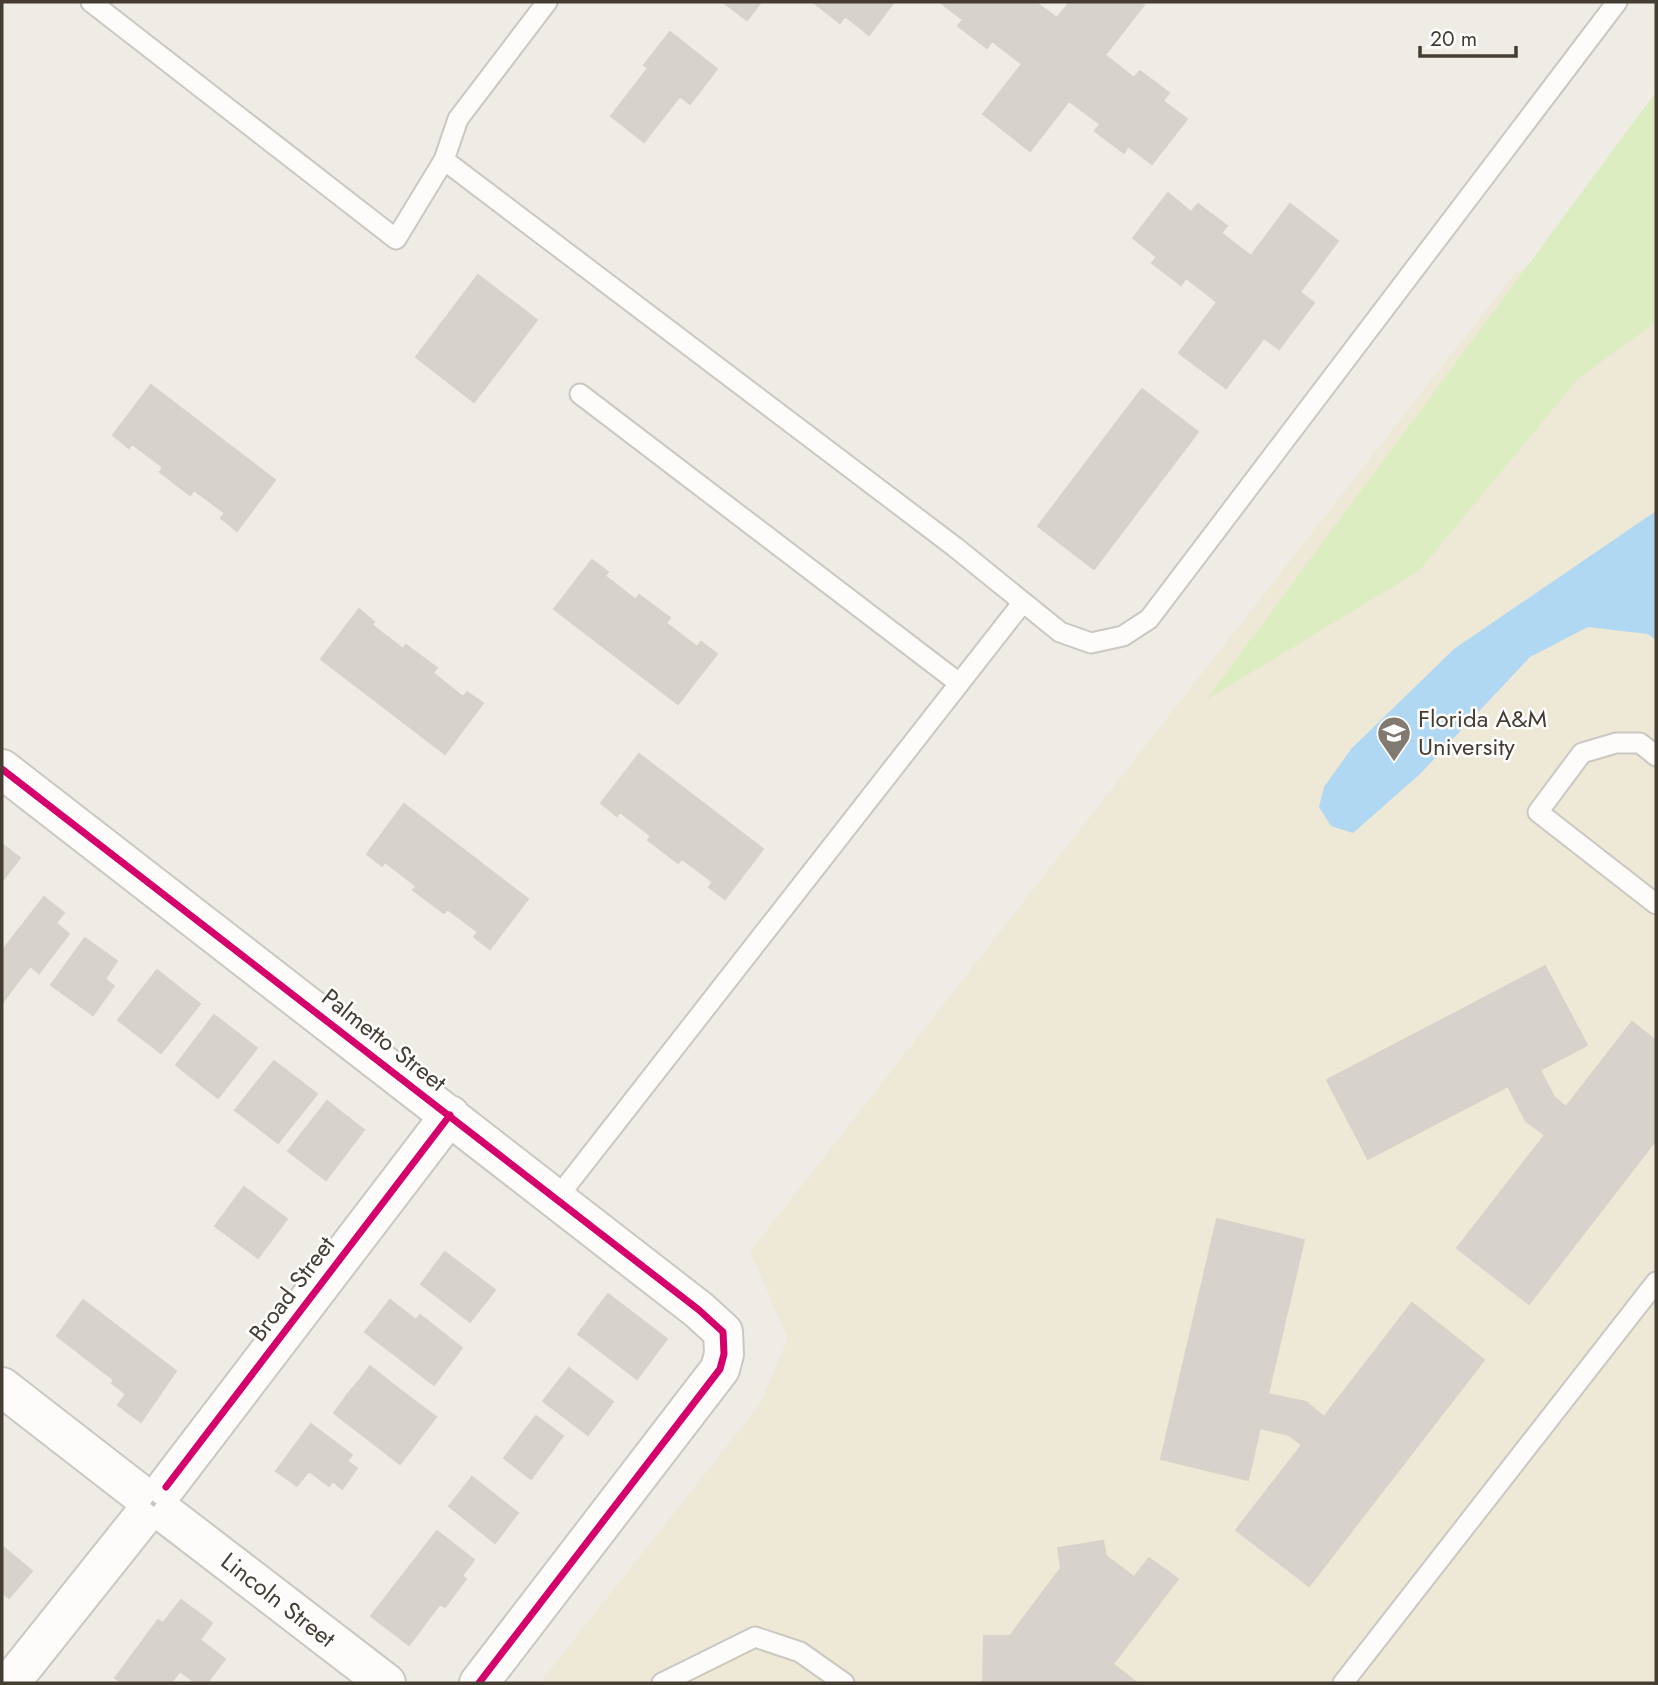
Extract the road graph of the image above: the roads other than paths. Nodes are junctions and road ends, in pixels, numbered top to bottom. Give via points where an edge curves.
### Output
1 (91, 2) edge
2 (547, 2) edge
3 (1617, 2) edge
4 (444, 160) junction
5 (580, 394) dead end
6 (1023, 602) junction
7 (959, 683) junction
8 (1656, 755) edge
9 (2, 769) edge
10 (1656, 904) edge
11 (450, 1115) junction
12 (557, 1198) junction
13 (1656, 1282) edge
14 (2, 1387) edge
15 (153, 1504) junction
16 (10, 1683) edge
17 (386, 1683) edge
18 (479, 1683) edge
19 (662, 1683) edge
20 (844, 1683) edge
21 (1343, 1683) edge

1 - 4 lane via 396,239
2 - 4 lane via 457,119
3 - 6 lane via 1149,619 1123,636 1091,643 1059,632
4 - 6 lane
5 - 7 lane
6 - 7 lane
7 - 12 lane
8 - 10 lane via 1640,743 1616,743 1582,753 1538,812
9 - 11 street, Palmetto Street
11 - 12 street, Palmetto Street
11 - 15 street, Broad Street
12 - 18 street, Palmetto Street via 723,1332 724,1354 720,1369 694,1405
13 - 21 lane
14 - 15 street, Lincoln Street
15 - 16 street, Broad Street
15 - 17 street, Lincoln Street
19 - 20 lane via 755,1637 800,1652

